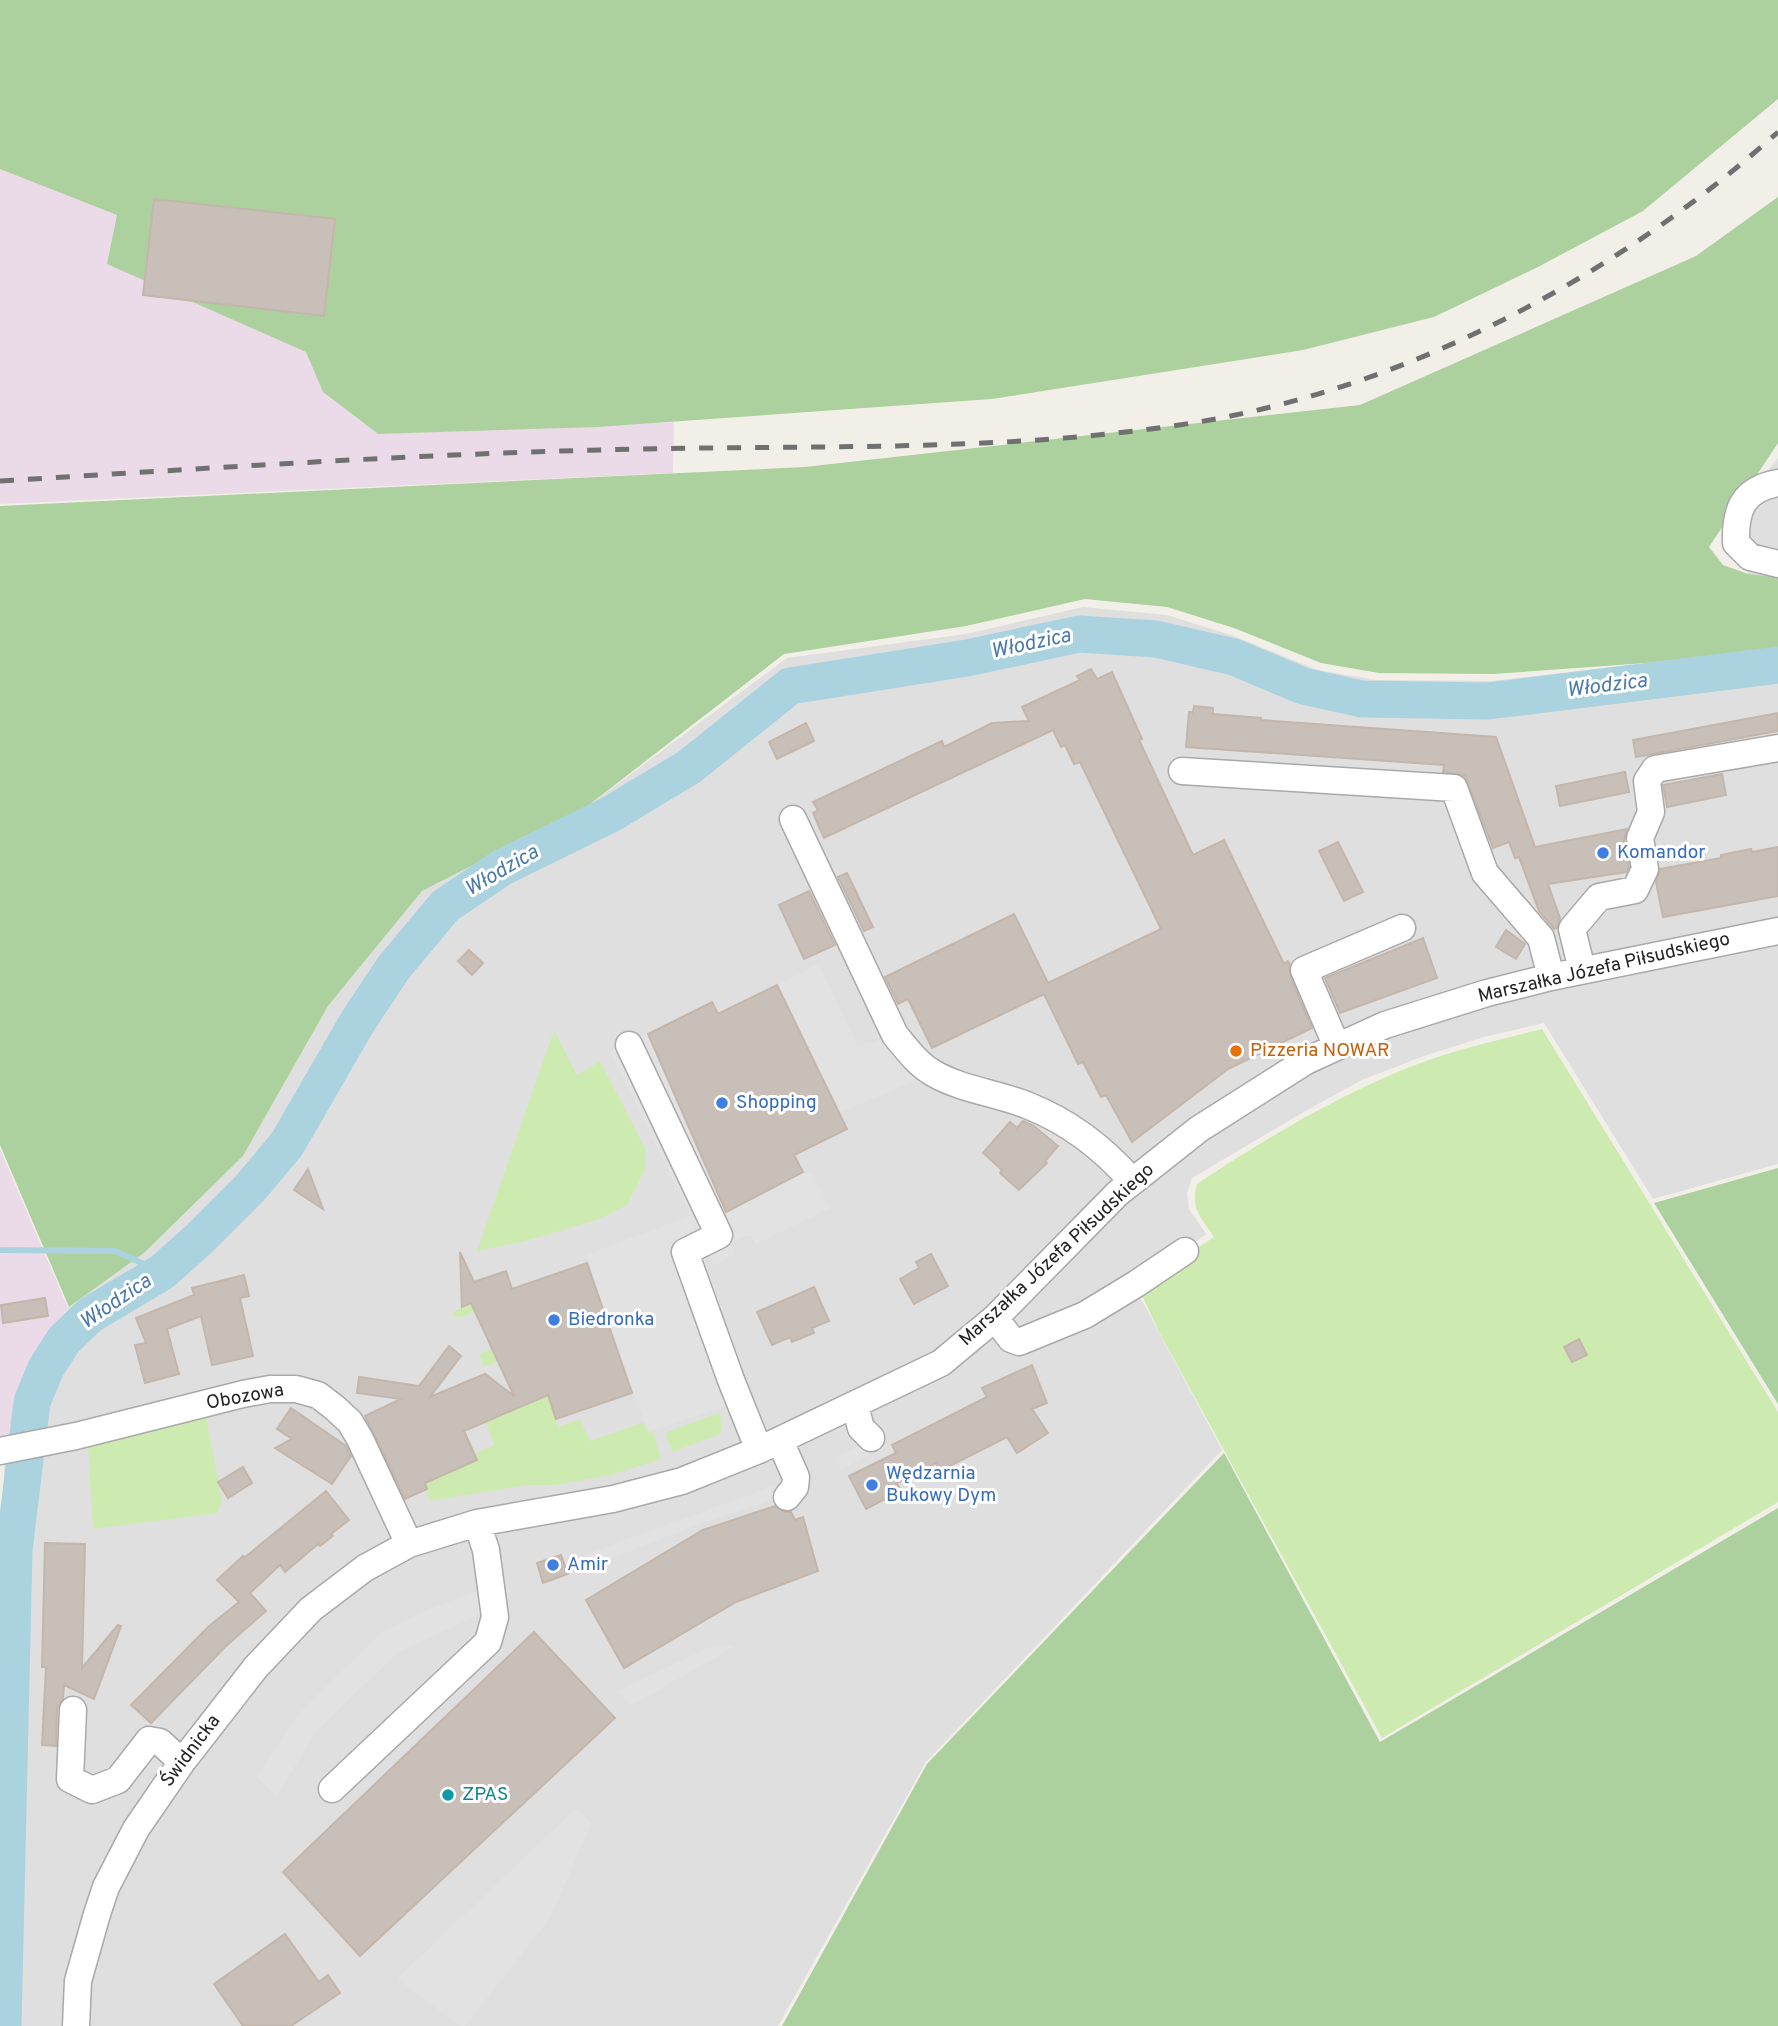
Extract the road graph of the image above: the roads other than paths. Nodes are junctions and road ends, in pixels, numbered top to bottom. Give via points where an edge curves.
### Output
1 (1778, 483) edge
2 (1778, 564) edge
3 (1778, 748) edge
4 (1182, 771) dead end
5 (793, 819) dead end
6 (1402, 928) dead end
7 (1778, 931) edge
8 (1582, 970) junction
9 (1551, 977) junction
10 (629, 1045) dead end
11 (1337, 1047) junction
12 (1132, 1181) junction
13 (1185, 1251) dead end
14 (995, 1318) junction
15 (855, 1406) junction
16 (871, 1438) dead end
17 (769, 1446) junction
18 (3, 1450) edge
19 (787, 1497) dead end
20 (477, 1524) junction
21 (409, 1544) junction
22 (73, 1710) dead end
23 (182, 1762) junction
24 (332, 1788) dead end
25 (76, 2026) edge

1 - 2 street via 1745,499 1735,520 1736,543 1750,557
3 - 8 street via 1655,769 1647,781 1651,813 1640,838 1645,869 1635,890 1599,897 1572,929
4 - 9 street via 1454,788 1485,873 1541,938
5 - 12 street via 895,1035 913,1057 933,1073 1052,1116 1110,1155
6 - 11 street via 1304,970
7 - 8 street, Marszałka Józefa Piłsudskiego
8 - 9 street, Marszałka Józefa Piłsudskiego
9 - 11 street, Marszałka Józefa Piłsudskiego via 1385,1025
10 - 17 street via 719,1236 685,1252 735,1392
11 - 12 street, Marszałka Józefa Piłsudskiego via 1306,1061 1199,1129
12 - 14 street, Marszałka Józefa Piłsudskiego
13 - 14 street via 1085,1315 1019,1342 1011,1339
14 - 15 street, Marszałka Józefa Piłsudskiego via 941,1363
15 - 16 street via 861,1427
15 - 17 street, Marszałka Józefa Piłsudskiego
17 - 19 street via 796,1477
17 - 20 street, Marszałka Józefa Piłsudskiego via 682,1482
18 - 21 street, Obozowa via 243,1394 296,1389 318,1395 350,1422
20 - 21 street, Marszałka Józefa Piłsudskiego
20 - 24 street via 486,1550 495,1617 488,1642
21 - 23 street, Świdnicka via 347,1579 292,1627
22 - 23 street via 70,1779 92,1790 118,1780 149,1740 160,1742
23 - 25 street, Świdnicka via 136,1829 106,1887 78,1981

